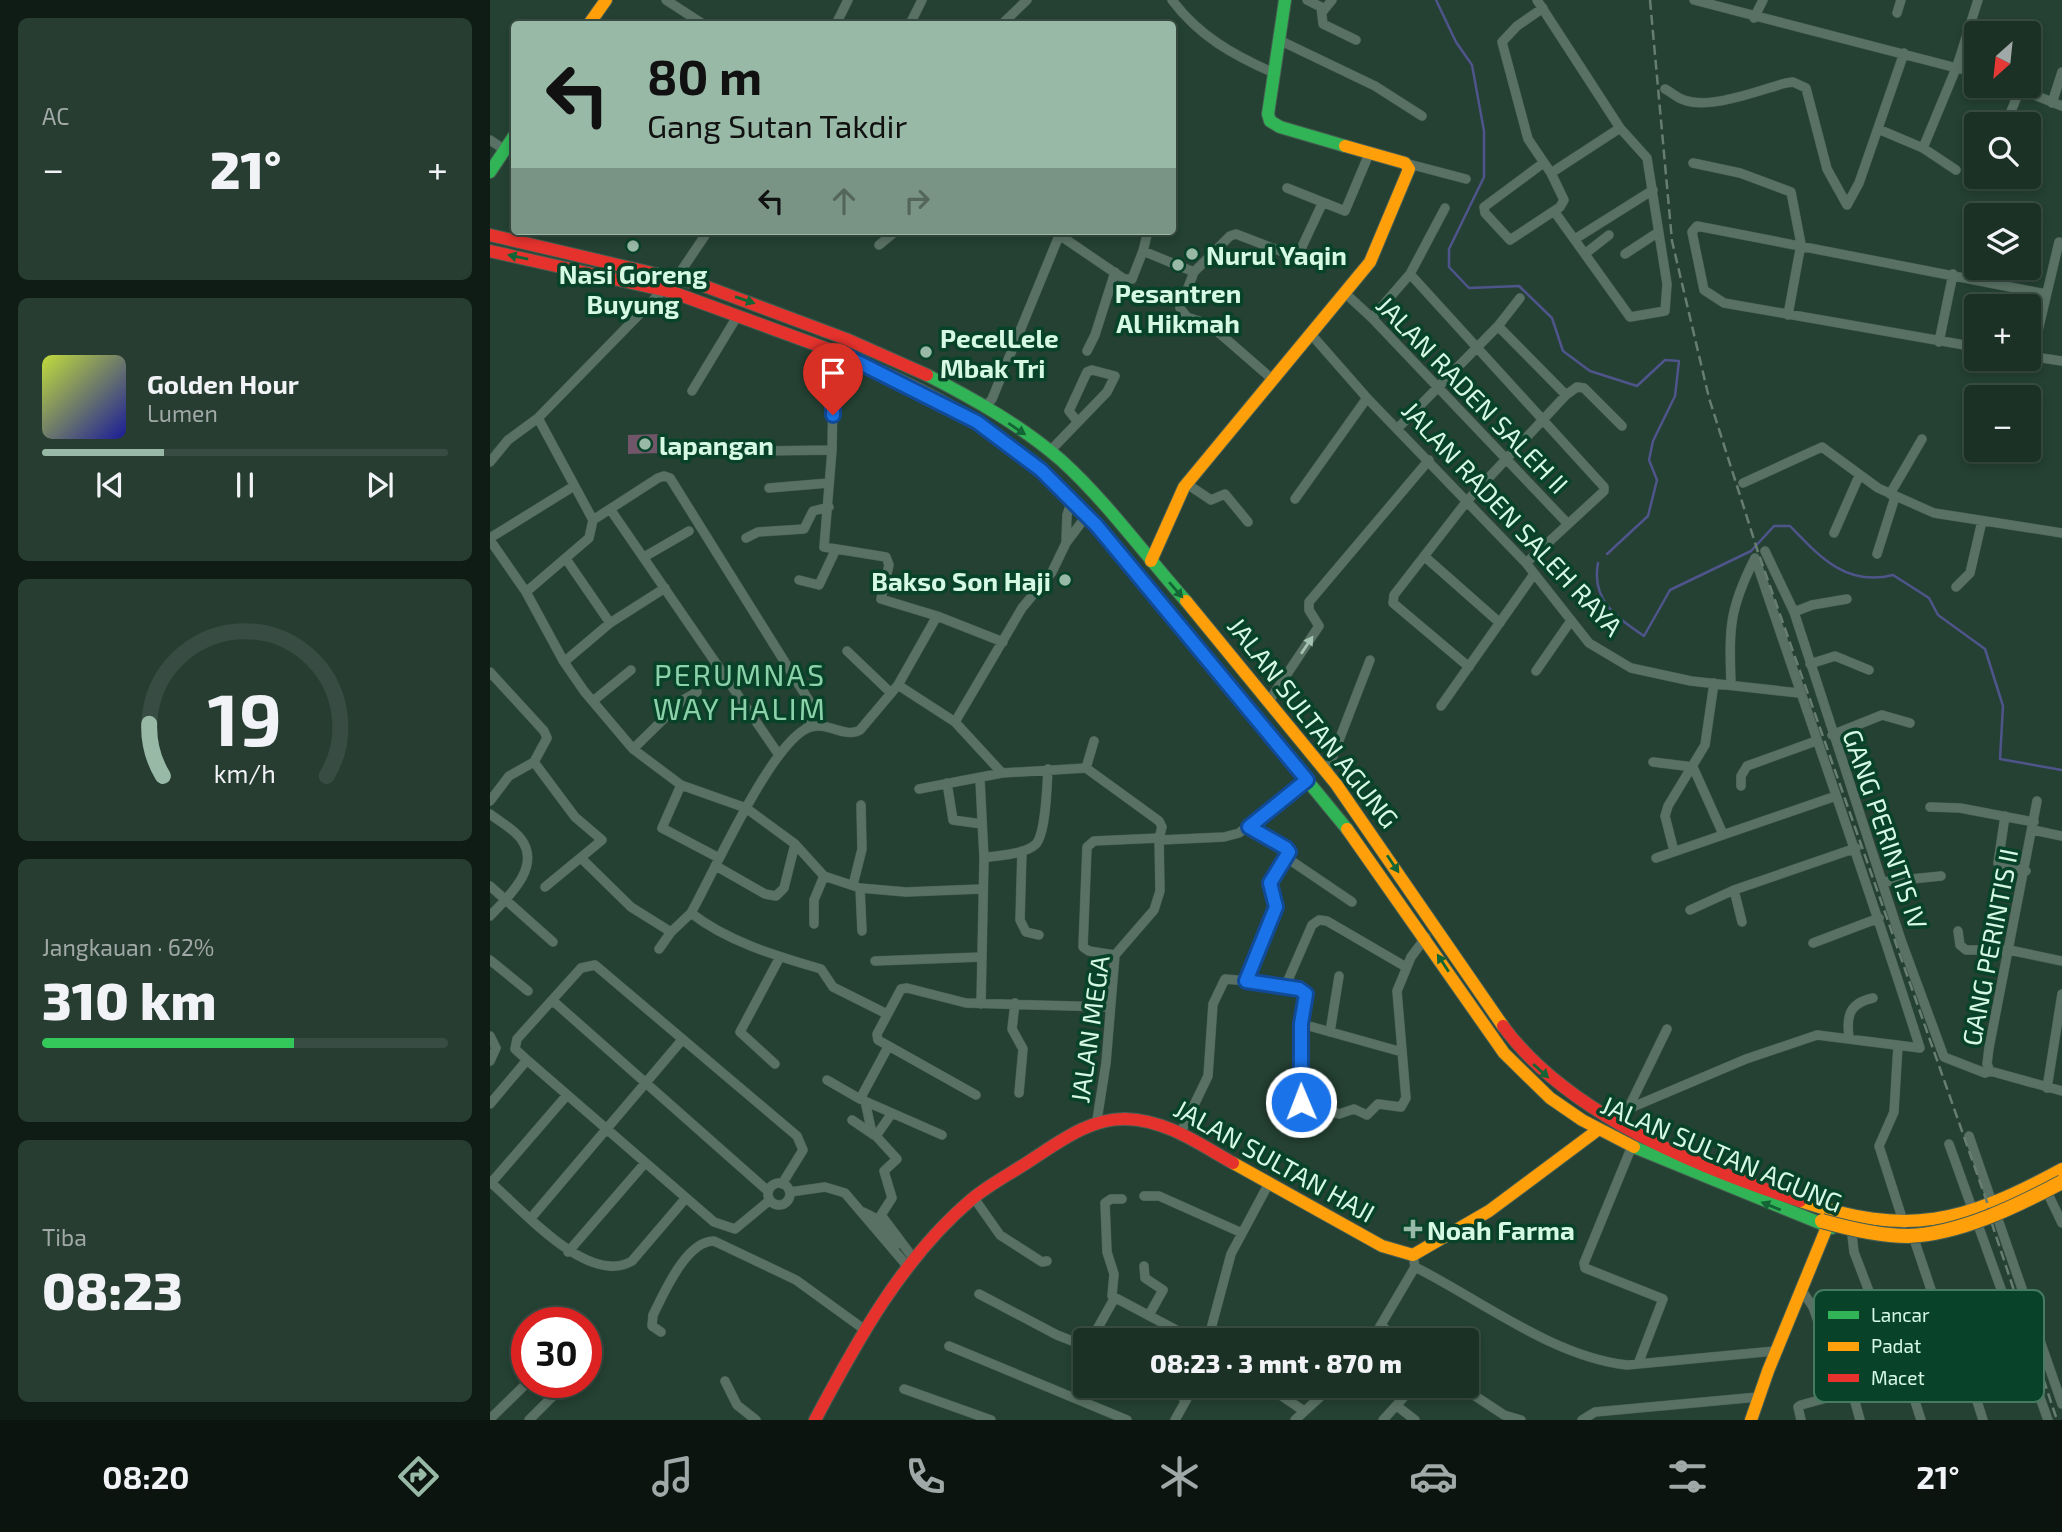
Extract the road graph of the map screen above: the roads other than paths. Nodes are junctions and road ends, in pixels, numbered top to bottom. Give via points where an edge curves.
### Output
1 (606, 0) edge
2 (666, 0) edge
3 (848, 0) edge
4 (922, 0) edge
5 (1027, 0) edge
6 (1172, 0) edge
7 (1286, 0) edge
8 (1307, 0) edge
9 (1332, 0) edge
10 (1694, 0) edge
11 (1763, 0) edge
12 (1901, 0) edge
13 (1978, 0) edge
14 (1540, 4) edge
15 (1323, 11) junction
16 (1897, 13) dead end
17 (1754, 18) junction
18 (591, 21) edge
19 (698, 21) edge
20 (838, 21) edge
21 (912, 21) edge
22 (1005, 21) edge
23 (1279, 40) junction
24 (1356, 40) dead end
25 (1904, 53) junction
26 (1956, 66) junction
27 (1964, 69) edge
28 (2062, 72) edge
29 (1274, 73) junction
30 (1665, 89) dead end
31 (2057, 104) edge
32 (1422, 116) dead end
33 (1620, 128) junction
34 (1878, 129) junction
35 (490, 140) edge
36 (511, 141) edge
37 (1923, 148) junction
38 (505, 150) junction
39 (1369, 154) junction
40 (1405, 163) junction
41 (1693, 163) dead end
42 (1542, 164) junction
43 (1956, 170) dead end
44 (490, 172) edge
45 (1551, 173) junction
46 (1466, 179) dead end
47 (1287, 188) dead end
48 (1653, 190) junction
49 (1322, 204) junction
50 (1445, 208) dead end
51 (1554, 211) junction
52 (1657, 233) junction
53 (490, 234) edge
54 (705, 235) edge
55 (890, 235) edge
56 (1057, 235) edge
57 (1062, 235) edge
58 (1147, 235) edge
59 (1609, 235) dead end
60 (1575, 239) junction
61 (2059, 242) dead end
62 (879, 244) dead end
63 (1801, 244) junction
64 (490, 251) edge
65 (1143, 251) junction
66 (1586, 253) junction
67 (1625, 254) dead end
68 (621, 272) junction
69 (1115, 272) junction
70 (1194, 272) junction
71 (1410, 274) junction
72 (1953, 274) junction
73 (677, 277) junction
74 (664, 289) junction
75 (2046, 294) junction
76 (1346, 295) junction
77 (1520, 298) dead end
78 (2041, 313) edge
79 (738, 314) junction
80 (1788, 315) junction
81 (1372, 318) junction
82 (1498, 327) junction
83 (1310, 333) junction
84 (1939, 342) junction
85 (1964, 345) edge
86 (1478, 347) junction
87 (1087, 351) dead end
88 (844, 355) junction
89 (2041, 357) edge
90 (2062, 360) edge
91 (1271, 378) junction
92 (1437, 389) junction
93 (692, 391) dead end
94 (1566, 395) junction
95 (1367, 398) junction
96 (985, 407) junction
97 (538, 418) junction
98 (1542, 420) junction
99 (1077, 421) junction
100 (1622, 426) dead end
101 (1396, 429) junction
102 (1922, 439) dead end
103 (832, 450) junction
104 (760, 451) dead end
105 (1050, 451) junction
106 (1429, 460) junction
107 (1506, 461) junction
108 (490, 462) edge
109 (1859, 476) junction
110 (829, 483) junction
111 (1743, 483) dead end
112 (1187, 484) junction
113 (574, 486) junction
114 (769, 488) dead end
115 (1893, 496) junction
116 (1295, 499) dead end
117 (1072, 500) junction
118 (1467, 501) junction
119 (829, 507) junction
120 (610, 509) junction
121 (1110, 513) junction
122 (593, 520) junction
123 (1092, 521) junction
124 (1982, 521) junction
125 (1248, 522) dead end
126 (1568, 524) junction
127 (689, 531) dead end
128 (1834, 533) dead end
129 (2062, 533) edge
130 (746, 538) dead end
131 (490, 539) edge
132 (1066, 543) junction
133 (835, 551) junction
134 (1765, 551) dead end
135 (1877, 554) dead end
136 (1424, 556) junction
137 (644, 557) junction
138 (566, 559) junction
139 (1151, 561) junction
140 (1526, 564) junction
141 (1534, 574) junction
142 (799, 580) dead end
143 (665, 587) junction
144 (1956, 587) dead end
145 (526, 592) junction
146 (1847, 600) dead end
147 (1794, 612) junction
148 (937, 616) junction
149 (1570, 622) junction
150 (610, 623) junction
151 (1500, 623) junction
152 (1003, 642) junction
153 (847, 651) dead end
154 (1370, 660) dead end
155 (564, 662) junction
156 (1810, 664) junction
157 (1469, 667) junction
158 (631, 670) dead end
159 (1869, 670) dead end
160 (1536, 671) dead end
161 (490, 672) edge
162 (1248, 677) junction
163 (1714, 683) junction
164 (1731, 684) junction
165 (898, 685) junction
166 (1234, 689) junction
167 (697, 692) dead end
168 (891, 693) junction
169 (1799, 693) junction
170 (593, 701) junction
171 (1269, 701) junction
172 (1441, 706) dead end
173 (954, 722) junction
174 (1910, 723) dead end
175 (807, 728) junction
176 (1832, 735) junction
177 (1094, 741) dead end
178 (1816, 741) junction
179 (633, 749) junction
180 (779, 755) junction
181 (534, 762) junction
182 (1653, 762) dead end
183 (1693, 767) junction
184 (1086, 768) junction
185 (1048, 769) junction
186 (1002, 773) junction
187 (1326, 774) junction
188 (980, 779) junction
189 (1307, 780) junction
190 (947, 783) junction
191 (681, 785) junction
192 (1741, 786) dead end
193 (919, 789) dead end
194 (1836, 796) junction
195 (490, 801) edge
196 (2037, 801) dead end
197 (861, 805) dead end
198 (1930, 807) dead end
199 (746, 808) junction
200 (490, 814) edge
201 (2005, 816) junction
202 (982, 824) junction
203 (2033, 826) junction
204 (1249, 827) junction
205 (1723, 834) junction
206 (2062, 836) edge
207 (1160, 839) junction
208 (1378, 842) junction
209 (795, 844) junction
210 (1856, 848) junction
211 (1022, 851) junction
212 (1674, 851) junction
213 (1365, 852) junction
214 (581, 858) junction
215 (984, 858) junction
216 (1287, 858) junction
217 (1656, 858) dead end
218 (718, 862) junction
219 (2026, 871) junction
220 (824, 876) junction
221 (1941, 876) dead end
222 (1882, 882) junction
223 (490, 886) edge
224 (545, 887) dead end
225 (857, 887) junction
226 (981, 889) junction
227 (1734, 890) junction
228 (505, 899) junction
229 (1352, 902) dead end
230 (1690, 910) dead end
231 (691, 913) junction
232 (490, 916) edge
233 (1879, 918) junction
234 (1742, 922) dead end
235 (814, 924) dead end
236 (862, 931) dead end
237 (1958, 931) dead end
238 (671, 932) junction
239 (1039, 935) dead end
240 (1426, 937) junction
241 (553, 942) dead end
242 (1814, 943) dead end
243 (659, 949) dead end
244 (2010, 950) junction
245 (1115, 955) junction
246 (780, 957) junction
247 (982, 957) junction
248 (490, 960) edge
249 (874, 961) dead end
250 (2062, 961) edge
251 (1406, 967) junction
252 (1339, 976) dead end
253 (1246, 981) junction
254 (1285, 987) junction
255 (528, 991) dead end
256 (2062, 995) edge
257 (1873, 998) dead end
258 (552, 1000) junction
259 (1014, 1003) junction
260 (981, 1004) junction
261 (1110, 1007) junction
262 (887, 1014) junction
263 (1301, 1024) junction
264 (1667, 1029) dead end
265 (1330, 1032) junction
266 (490, 1036) edge
267 (1849, 1037) junction
268 (682, 1040) junction
269 (1898, 1045) junction
270 (888, 1046) junction
271 (1402, 1052) junction
272 (527, 1060) junction
273 (490, 1061) edge
274 (775, 1063) dead end
275 (1990, 1071) junction
276 (827, 1080) dead end
277 (646, 1082) junction
278 (2047, 1088) junction
279 (2062, 1091) edge
280 (1019, 1093) dead end
281 (567, 1095) junction
282 (976, 1095) dead end
283 (863, 1100) junction
284 (490, 1104) edge
285 (1628, 1109) junction
286 (892, 1113) junction
287 (852, 1120) dead end
288 (1097, 1120) junction
289 (1605, 1124) junction
290 (606, 1127) junction
291 (1181, 1132) junction
292 (874, 1134) junction
293 (942, 1135) dead end
294 (1969, 1136) dead end
295 (1949, 1144) dead end
296 (1632, 1146) junction
297 (645, 1163) junction
298 (2062, 1172) edge
299 (2062, 1182) edge
300 (490, 1183) edge
301 (1269, 1183) junction
302 (782, 1184) junction
303 (2028, 1187) junction
304 (790, 1192) junction
305 (2056, 1193) edge
306 (769, 1196) junction
307 (1144, 1196) dead end
308 (974, 1198) junction
309 (685, 1199) junction
310 (1122, 1199) dead end
311 (1992, 1200) junction
312 (2034, 1202) junction
313 (1803, 1203) junction
314 (1971, 1208) junction
315 (531, 1218) junction
316 (1998, 1218) junction
317 (1824, 1220) junction
318 (2062, 1223) edge
319 (1904, 1224) junction
320 (1978, 1225) junction
321 (1242, 1233) junction
322 (1852, 1235) junction
323 (1914, 1242) junction
324 (568, 1252) junction
325 (1046, 1261) dead end
326 (1414, 1261) junction
327 (911, 1263) junction
328 (1144, 1266) dead end
329 (1870, 1290) edge
330 (1931, 1290) edge
331 (2001, 1290) edge
332 (2023, 1290) edge
333 (1803, 1292) junction
334 (979, 1294) dead end
335 (1114, 1299) junction
336 (1814, 1310) edge
337 (1149, 1315) junction
338 (1382, 1326) joint
339 (1098, 1328) edge
340 (1173, 1328) edge
341 (1211, 1328) edge
342 (1384, 1328) edge
343 (865, 1331) junction
344 (661, 1332) dead end
345 (1073, 1341) edge
346 (949, 1346) dead end
347 (1775, 1351) junction
348 (2044, 1352) edge
349 (1638, 1364) junction
350 (724, 1381) dead end
351 (904, 1389) dead end
352 (1758, 1397) junction
353 (512, 1398) edge
354 (551, 1398) edge
355 (1285, 1398) edge
356 (1319, 1398) edge
357 (1404, 1398) edge
358 (1476, 1398) edge
359 (1186, 1399) edge
360 (1814, 1401) edge
361 (1852, 1402) edge
362 (1914, 1402) edge
363 (1977, 1402) edge
364 (2042, 1402) edge
365 (2062, 1404) edge
366 (1397, 1406) junction
367 (1304, 1411) junction
368 (1502, 1417) edge
369 (490, 1419) edge
370 (529, 1420) edge
371 (756, 1420) edge
372 (815, 1420) edge
373 (991, 1420) edge
374 (1127, 1420) edge
375 (1175, 1420) edge
376 (1295, 1420) edge
377 (1383, 1420) edge
378 (1415, 1420) edge
379 (1521, 1420) edge
380 (1582, 1420) edge
381 (1751, 1420) edge
382 (1801, 1420) edge
383 (1860, 1420) edge
384 (1921, 1420) edge
385 (1983, 1420) edge
386 (2048, 1420) edge

1 - 18 main road
2 - 19 street
3 - 20 street
4 - 21 street
5 - 22 street
6 - 29 street via 1230,54
7 - 23 main road
8 - 15 street
9 - 15 street
10 - 17 street
11 - 17 street
12 - 16 street
13 - 26 street
14 - 33 street
14 - 42 street via 1502,42 1528,139
15 - 24 street via 1323,24
17 - 25 street
23 - 29 main road
23 - 32 street via 1374,86
25 - 26 street
25 - 34 street
26 - 27 street
26 - 37 street
28 - 31 street
29 - 39 main road via 1270,121
30 - 34 street via 1696,103 1793,82 1806,88 1827,169 1847,205
33 - 45 street
33 - 48 street via 1647,158
34 - 37 street
35 - 38 street
36 - 38 main road
37 - 43 street
38 - 44 main road
39 - 40 main road
39 - 49 street via 1345,211
40 - 46 street
40 - 76 main road via 1408,176 1385,232
41 - 63 street via 1788,189
42 - 45 street
42 - 51 street via 1484,210 1510,240
45 - 51 street via 1564,200
47 - 49 street
48 - 52 street
48 - 60 street
49 - 70 street via 1300,251 1288,254 1236,234
50 - 71 street
51 - 60 street
52 - 66 street via 1667,284 1668,307 1662,314 1630,317
52 - 67 street
53 - 68 main road, JALAN SULTAN AGUNG
54 - 73 street
55 - 62 street
56 - 96 street
57 - 69 street
58 - 65 street
59 - 66 street
60 - 66 street
61 - 75 street
63 - 72 street
63 - 80 street
63 - 80 street via 1697,226 1692,232 1701,283 1711,297
68 -> 64 main road, JALAN SULTAN AGUNG
65 - 69 street via 1132,279
65 - 70 street
68 - 73 main road, JALAN SULTAN AGUNG
68 - 74 main road, JALAN SULTAN AGUNG
69 - 87 street
70 - 91 street via 1182,313 1210,325
71 - 81 street
71 - 86 street
72 - 75 street
72 - 84 street
73 -> 96 main road, JALAN SULTAN AGUNG via 886,355
74 - 79 main road, JALAN SULTAN AGUNG
74 - 97 street
75 - 78 street
76 - 81 street, JALAN RADEN SALEH II
76 - 83 main road
77 - 82 street
79 - 88 main road, JALAN SULTAN AGUNG
79 - 93 street
80 - 84 street
81 - 92 street, JALAN RADEN SALEH II
82 - 86 street
82 - 94 street
83 - 91 main road
83 - 95 street, JALAN RADEN SALEH RAYA
84 - 85 street
86 - 92 street
86 - 98 street
88 - 103 street via 833,394
88 - 117 main road, JALAN SULTAN AGUNG via 977,422 1041,470
89 - 90 street
91 - 112 main road
92 - 101 street
92 - 107 street, JALAN RADEN SALEH II
94 - 98 street
94 - 100 street via 1584,388
95 - 101 street, JALAN RADEN SALEH RAYA
95 - 116 street
96 -> 105 main road, JALAN SULTAN AGUNG
97 - 108 street via 508,440
97 - 113 street
98 - 107 street
98 - 126 street via 1604,487
99 - 99 street via 1107,392 1115,376 1087,372 1069,411
99 - 105 street
101 - 106 street, JALAN RADEN SALEH RAYA
102 - 115 street
103 - 104 street
103 - 110 street
105 - 121 main road, JALAN SULTAN AGUNG
106 - 118 street, JALAN RADEN SALEH RAYA
171 -> 106 street via 1319,626 1308,610 1309,602
107 - 118 street
107 - 126 street, JALAN RADEN SALEH II
109 - 111 street via 1822,447
109 - 115 street
109 - 128 street
110 - 114 street
110 - 119 street
112 - 125 street via 1211,500 1225,494
112 - 139 main road
113 - 122 street
113 - 131 street
115 - 124 street via 1934,513
115 - 135 street
117 - 123 main road, JALAN SULTAN AGUNG
117 - 132 street
118 - 136 street
118 - 140 street, JALAN RADEN SALEH RAYA
119 - 130 street via 813,511 804,529
119 - 133 street via 823,543 827,550
120 - 122 street
120 - 137 street
120 - 175 street via 658,478 670,478 811,704
121 - 123 main road
121 - 139 main road, JALAN SULTAN AGUNG
122 - 138 street via 589,538
123 - 132 street
123 - 166 main road, JALAN SULTAN AGUNG
124 - 129 street
124 - 144 street via 1970,573
126 - 140 street
127 - 137 street
131 - 145 street
132 - 152 street via 1052,572 1022,608
133 - 142 street via 821,583
133 - 148 street via 886,557 889,565 881,599
134 - 147 street, GANG PERINTIS IV
136 - 151 street
136 - 157 street via 1392,601
137 - 143 street
138 - 145 street
138 - 150 street
139 -> 162 main road, JALAN SULTAN AGUNG
140 - 141 street, JALAN RADEN SALEH RAYA
141 - 149 street, JALAN RADEN SALEH RAYA
141 - 151 street
143 - 150 street
143 - 180 street
145 - 155 street
146 - 147 street
147 - 156 street, GANG PERINTIS IV
148 - 152 street
148 - 165 street
149 - 160 street
149 - 163 street, JALAN RADEN SALEH RAYA via 1589,643 1631,668
150 - 155 street
151 - 157 street
152 - 173 street
153 - 168 street
154 - 187 street
155 - 170 street
156 - 159 street via 1835,656
156 - 176 street, GANG PERINTIS IV
157 - 172 street
158 - 170 street
161 - 181 street via 544,731 547,743
162 - 166 main road
162 - 171 main road, JALAN SULTAN AGUNG
163 - 164 street, JALAN RADEN SALEH RAYA
163 - 183 street via 1704,744
164 - 169 street, JALAN RADEN SALEH RAYA
164 - 169 street via 1729,629 1739,590 1755,558
165 - 168 street
165 - 173 street
166 - 189 main road, JALAN SULTAN AGUNG
167 - 179 street
168 - 175 street via 857,733 823,726
169 - 178 street
170 - 179 street
171 - 187 main road, JALAN SULTAN AGUNG
173 - 186 street
174 - 176 street via 1882,715
175 - 180 street
176 - 222 street, GANG PERINTIS IV
177 - 184 street
178 - 192 street via 1747,766
178 - 194 street
179 - 191 street
180 - 199 street
181 - 195 street via 509,776
181 - 214 street via 575,817 602,840
182 - 183 street
183 - 205 street
183 - 212 street via 1673,792 1665,817
184 - 185 street
184 - 207 street, JALAN MEGA via 1159,821
185 - 186 street
185 - 211 street via 1040,838
186 - 188 street
187 - 208 main road, JALAN SULTAN AGUNG
188 - 190 street
188 - 202 street
189 - 204 street
189 - 213 main road, JALAN SULTAN AGUNG
190 - 193 street
190 - 202 street via 953,820
191 - 199 street
191 - 218 street via 662,828
194 - 205 street
194 - 210 street
196 - 203 street, GANG PERINTIS II
197 - 225 street
198 - 201 street
199 - 209 street
199 - 218 street
200 - 228 street via 521,838 527,852 525,871
201 - 203 street
201 - 219 street via 1998,863
202 - 215 street
203 - 206 street
203 - 219 street, GANG PERINTIS II
204 - 207 street via 1224,837
204 - 216 street via 1286,848
205 - 212 street
207 - 245 street, JALAN MEGA via 1160,891 1154,910
207 - 245 street via 1094,841 1087,847 1083,947
208 - 213 main road
208 -> 289 main road, JALAN SULTAN AGUNG via 1528,1058
209 - 218 street via 784,887 776,896 765,894
209 - 220 street
210 - 227 street
210 - 233 street
211 - 215 street
211 - 239 street via 1020,920 1026,932
212 - 217 street
213 - 240 main road, JALAN SULTAN AGUNG
214 - 224 street
214 - 238 street via 631,907
215 - 226 street
216 - 229 street
216 - 253 street via 1270,883 1276,907
218 - 231 street
219 - 244 street, GANG PERINTIS II
220 - 225 street
220 - 235 street via 814,900
221 - 222 street
222 - 275 street, GANG PERINTIS IV via 1944,1058
223 - 228 street
225 - 226 street via 906,892
225 - 236 street
226 - 247 street
227 - 230 street
227 - 234 street
228 - 232 street
228 - 241 street
231 - 238 street
231 - 246 street via 713,929
233 - 242 street
233 - 269 street via 1920,1048
237 - 244 street via 1963,949
238 - 243 street
240 - 251 street
289 -> 240 main road, JALAN SULTAN AGUNG via 1549,1097 1508,1059
244 - 250 street
244 - 275 street, GANG PERINTIS II via 1989,1048
245 - 261 street, JALAN MEGA
246 - 262 street via 821,969 833,987
246 - 274 street via 740,1032
247 - 249 street
247 - 260 street
248 - 255 street
251 - 254 street via 1319,920 1312,925
251 - 271 street via 1397,991
252 - 265 street
253 - 254 street
253 - 291 street via 1225,979 1220,985 1213,1004 1208,1076
254 - 263 street via 1306,994
256 - 278 street
257 - 267 street via 1855,1003 1851,1009
258 - 268 street via 581,968 595,965
258 - 272 street via 515,1042 515,1049
258 - 277 street
259 - 260 street
259 - 261 street
259 - 280 street via 1012,1029 1023,1049
260 - 262 street via 904,988 896,993
261 - 288 street, JALAN MEGA
262 - 270 street via 877,1037
263 - 265 street
263 - 271 street via 1299,1100 1337,1113 1354,1109 1367,1115 1378,1104 1401,1107 1406,1098
264 - 285 street
265 - 271 street
266 - 273 street via 496,1048
267 - 269 street
267 - 285 street via 1817,1035 1794,1041
268 - 277 street
268 - 302 street via 803,1143
269 - 319 street via 1894,1112 1879,1146
270 - 282 street
270 - 283 street
272 - 281 street
272 - 284 street
275 - 278 street
276 - 283 street
277 - 290 street
277 - 306 street
278 - 279 street
281 - 290 street
281 - 300 street
283 - 286 street
283 - 292 street
285 - 289 street
286 - 292 street
286 - 293 street
287 - 292 street
288 - 291 main road, JALAN SULTAN HAJI via 1142,1119
288 - 308 main road, JALAN SULTAN HAJI
289 - 296 main road, JALAN SULTAN AGUNG
289 - 313 main road, JALAN SULTAN AGUNG
289 - 326 main road
290 - 297 street
290 - 315 street
291 - 301 main road, JALAN SULTAN HAJI
292 - 327 street via 897,1159 884,1171 892,1198 881,1215
294 - 311 street
295 - 314 street
317 -> 296 main road, JALAN SULTAN AGUNG via 1797,1217
296 - 349 street via 1584,1263 1585,1268 1663,1299
297 - 309 street
297 - 324 street
298 - 303 main road, JALAN SULTAN AGUNG
298 - 317 main road, bridge via 2001,1202 1920,1230
299 - 317 main road, bridge via 2006,1208 1921,1235 1870,1234
300 - 315 street
301 - 321 street
301 - 326 main road, JALAN SULTAN HAJI
302 - 304 street
302 - 306 street via 773,1185
303 - 311 main road, JALAN SULTAN AGUNG
303 - 312 main road
304 - 306 street via 782,1205
304 - 327 street via 833,1188 852,1198
305 - 312 main road, JALAN SULTAN AGUNG
305 - 318 street
306 - 309 street via 735,1229 714,1222
307 - 321 street via 1159,1196
308 - 325 street via 1000,1235
308 - 327 main road, JALAN SULTAN HAJI
309 - 324 street via 623,1266
310 - 335 street via 1105,1203
311 - 314 main road, JALAN SULTAN AGUNG
311 - 316 street
312 - 316 main road, JALAN SULTAN AGUNG
313 - 317 main road
313 - 319 main road, JALAN SULTAN AGUNG via 1865,1220
314 - 319 main road, JALAN SULTAN AGUNG via 1948,1218
314 - 320 street
315 - 324 street
316 - 320 main road, JALAN SULTAN AGUNG
316 - 332 street
317 - 322 main road, JALAN SULTAN AGUNG
317 - 333 main road
320 - 323 main road, JALAN SULTAN AGUNG
320 - 331 street
321 - 341 street via 1227,1265
322 - 323 main road, JALAN SULTAN AGUNG
322 - 329 street
323 - 330 street
326 - 338 street
326 - 349 street via 1495,1312 1580,1354 1609,1363
327 - 343 main road, JALAN SULTAN HAJI
328 - 337 street via 1145,1278 1163,1290
333 - 336 street
333 - 347 main road
334 - 345 street
335 - 337 street
335 - 339 street
337 - 340 street
338 - 342 street
343 - 344 street via 796,1280 706,1241 691,1250 653,1315 652,1326
343 - 372 main road, JALAN SULTAN HAJI
346 - 374 street
347 - 349 street
347 - 352 main road
348 - 365 street
350 - 371 street via 737,1405
351 - 373 street
352 - 380 street via 1595,1412
352 - 381 main road
353 - 369 street
354 - 370 street
355 - 367 street
356 - 367 street
357 - 366 street
358 - 368 street
359 - 375 street
360 - 382 street via 1798,1407
361 - 383 street
362 - 384 street
363 - 385 street
364 - 386 street
366 - 377 street
366 - 378 street
367 - 376 street
368 - 379 street

